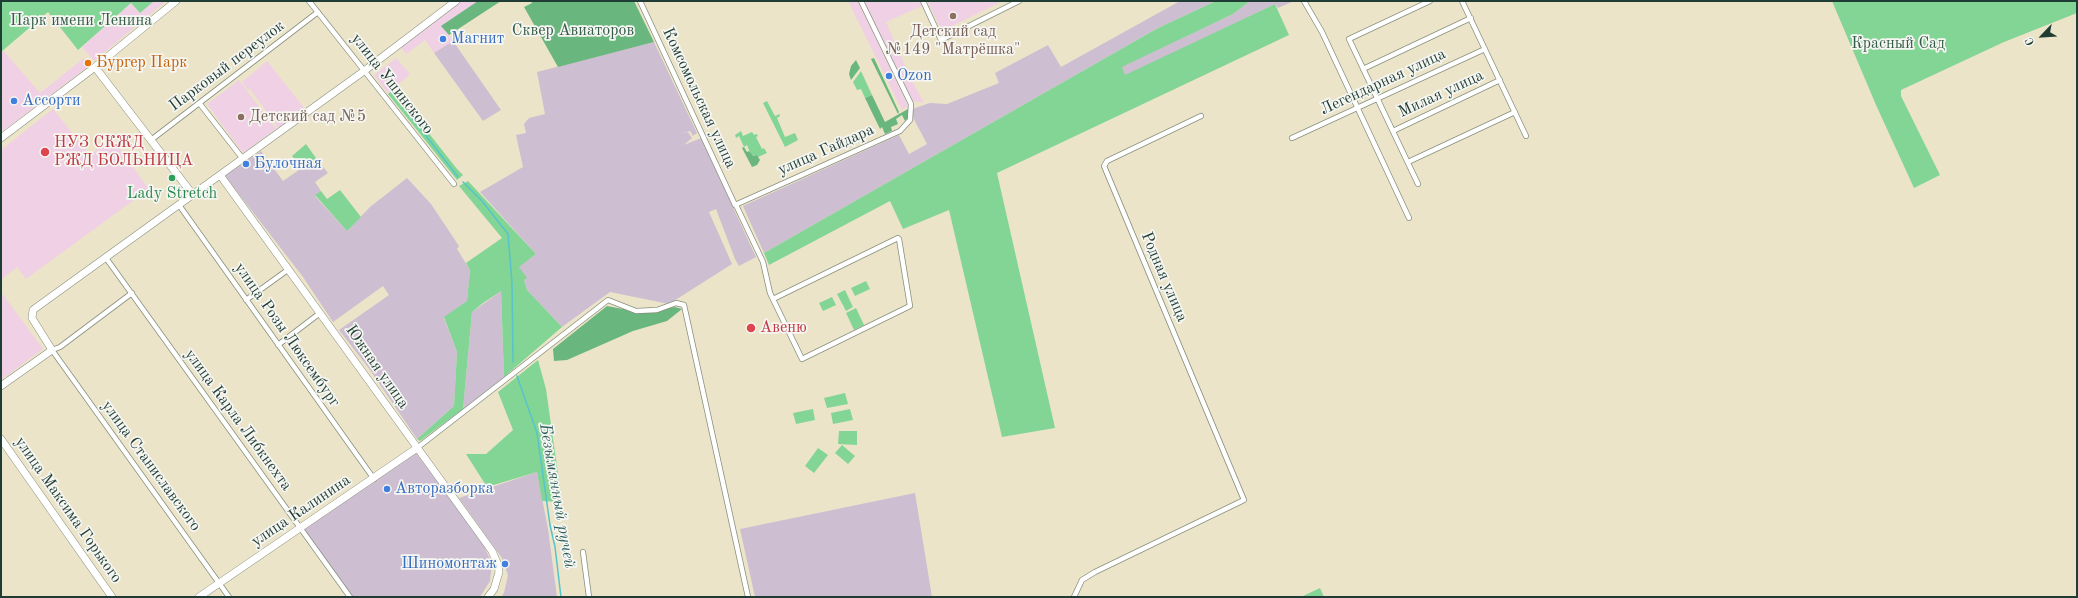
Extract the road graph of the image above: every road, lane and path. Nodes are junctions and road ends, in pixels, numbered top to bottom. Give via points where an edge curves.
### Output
1 (176, 1) edge
2 (309, 1) edge
3 (456, 1) edge
4 (640, 1) edge
5 (860, 1) edge
6 (923, 1) edge
7 (1019, 1) edge
8 (1304, 1) edge
9 (1430, 1) edge
10 (1462, 1) edge
11 (318, 12) junction
12 (1471, 18) junction
13 (1485, 49) junction
14 (96, 67) junction
15 (1364, 69) junction
16 (364, 71) junction
17 (1500, 80) junction
18 (1378, 99) junction
19 (200, 104) junction
20 (1358, 109) junction
21 (1515, 112) junction
22 (1201, 116) dead end
23 (1393, 131) junction
24 (1526, 136) dead end
25 (1, 138) edge
26 (1292, 138) dead end
27 (151, 140) junction
28 (243, 159) junction
29 (1408, 162) junction
30 (220, 175) junction
31 (454, 184) dead end
32 (1418, 184) dead end
33 (193, 195) junction
34 (179, 205) junction
35 (736, 205) junction
36 (1409, 218) dead end
37 (106, 258) junction
38 (289, 269) junction
39 (132, 294) junction
40 (773, 299) junction
41 (246, 300) junction
42 (320, 312) junction
43 (278, 345) junction
44 (52, 350) junction
45 (1, 386) edge
46 (1, 439) edge
47 (417, 448) junction
48 (374, 480) junction
49 (300, 529) junction
50 (583, 552) dead end
51 (219, 583) junction
52 (112, 597) edge
53 (199, 597) edge
54 (229, 597) edge
55 (350, 597) edge
56 (488, 597) edge
57 (589, 597) edge
58 (748, 597) edge
59 (1074, 597) edge

1 - 14 street
2 - 11 street, улица Ушинского
3 - 16 street
4 - 35 street, Комсомольская улица
5 - 35 street, улица Гайдара via 910,104 910,120 900,131
6 - 7 street via 941,40
8 - 20 street via 1322,32
9 - 15 street via 1349,39
10 - 12 street
11 - 16 street, улица Ушинского
11 - 19 street, Парковый переулок
12 - 13 street
12 - 15 street
13 - 17 street
13 - 18 street, Легендарная улица
14 - 25 street
14 - 27 street
15 - 18 street
16 - 28 street
16 - 31 street, улица Ушинского
17 - 21 street
17 - 23 street, Милая улица
18 - 20 street, Легендарная улица
18 - 23 street
19 - 27 street, Парковый переулок
19 - 28 street
20 - 26 street, Легендарная улица
20 - 36 street
21 - 24 street
21 - 29 street
22 - 59 street, Родная улица via 1107,162 1104,166 1244,500 1095,572 1082,580
23 - 29 street
27 - 33 street
28 - 30 street
29 - 32 street
30 - 33 street
30 - 38 street, Южная улица
33 - 34 street
34 - 37 street
34 - 41 street, улица Розы Люксембург
35 - 40 street, Комсомольская улица via 763,262
37 - 39 street, улица Карла Либкнехта
37 - 44 street via 33,310 34,322
38 - 41 street
38 - 42 street, Южная улица
39 - 44 street via 60,347
39 - 49 street, улица Карла Либкнехта
40 - 40 street, Комсомольская улица via 898,238 899,239 910,306 802,359
41 - 43 street, улица Розы Люксембург
42 - 43 street
42 - 47 street, Южная улица
43 - 48 street, улица Розы Люксембург
44 - 45 street
44 - 51 street, улица Станиславского
46 - 52 street, улица Максима Горького
47 - 48 street, улица Калинина
47 - 56 street, Южная улица via 492,551 498,565 497,580
47 - 58 street via 608,300 636,311 657,310 676,303 684,305
48 - 49 street, улица Калинина
49 - 51 street, улица Калинина
49 - 55 street, улица Карла Либкнехта
50 - 57 street
51 - 53 street, улица Калинина
51 - 54 street, улица Станиславского

